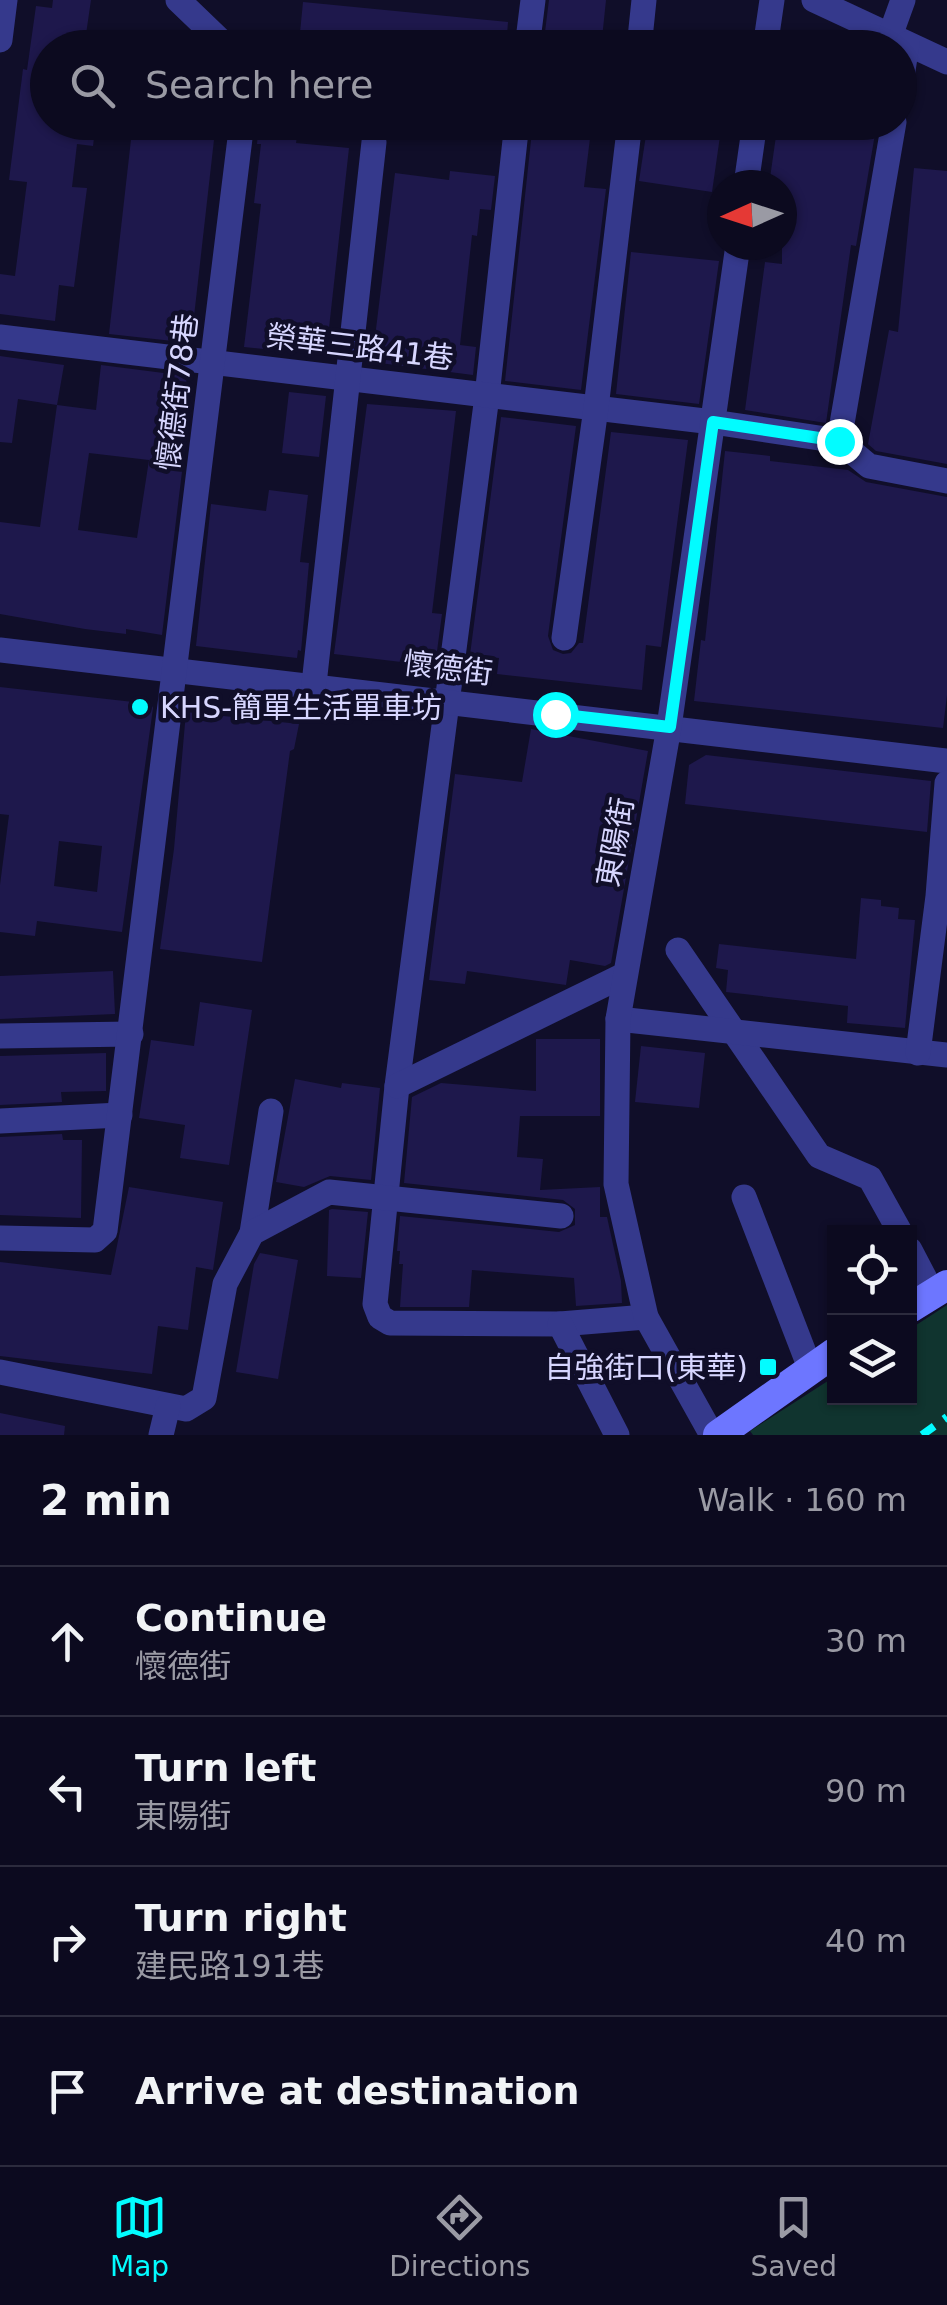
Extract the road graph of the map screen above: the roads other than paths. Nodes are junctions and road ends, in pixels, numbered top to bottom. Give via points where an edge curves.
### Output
1 (178, 0) edge
2 (533, 0) edge
3 (644, 0) edge
4 (772, 0) edge
5 (814, 0) edge
6 (903, 0) edge
7 (209, 30) edge
8 (529, 30) edge
9 (641, 30) edge
10 (768, 30) edge
11 (878, 30) edge
12 (900, 30) edge
13 (917, 48) edge
14 (947, 62) edge
15 (240, 140) edge
16 (515, 140) edge
17 (628, 140) edge
18 (752, 140) edge
19 (891, 140) edge
20 (374, 142) dead end
21 (748, 170) edge
22 (736, 260) edge
23 (0, 338) edge
24 (213, 361) junction
25 (348, 378) junction
26 (486, 396) junction
27 (596, 408) junction
28 (713, 422) junction
29 (839, 441) junction
30 (947, 481) edge
31 (564, 638) dead end
32 (0, 650) edge
33 (177, 669) junction
34 (314, 684) junction
35 (445, 701) junction
36 (670, 727) junction
37 (947, 761) edge
38 (947, 783) edge
39 (942, 896) edge
40 (678, 950) dead end
41 (939, 959) edge
42 (624, 975) junction
43 (618, 1019) junction
44 (734, 1032) junction
45 (131, 1034) junction
46 (0, 1036) edge
47 (918, 1053) junction
48 (947, 1056) edge
49 (397, 1086) junction
50 (271, 1110) dead end
51 (120, 1115) junction
52 (0, 1121) edge
53 (744, 1197) dead end
54 (383, 1198) junction
55 (561, 1216) dead end
56 (896, 1225) edge
57 (252, 1233) junction
58 (0, 1238) edge
59 (917, 1266) edge
60 (930, 1296) edge
61 (646, 1317) junction
62 (560, 1324) junction
63 (822, 1361) edge
64 (0, 1372) edge
65 (168, 1406) junction
66 (160, 1435) edge
67 (617, 1435) edge
68 (715, 1435) edge

1 - 7 street
2 - 8 street
3 - 9 street
4 - 10 street
5 - 11 street
6 - 12 street
13 - 14 street
15 - 24 street, 懷德街78巷
16 - 26 street
17 - 27 street
18 - 21 street
19 - 29 street
20 - 25 street
22 - 28 street, 東陽街
23 - 24 street, 榮華三路41巷
24 - 25 street, 榮華三路41巷
24 - 33 street, 懷德街78巷
25 - 26 street, 榮華三路41巷
25 - 34 street
26 - 27 street, 榮華三路41巷
26 - 35 street
27 - 28 street, 榮華三路41巷
27 - 31 street
28 - 29 street, 榮華三路41巷
28 - 36 street, 東陽街
29 - 30 street via 869,466
32 - 33 street, 懷德街
33 - 34 street, 懷德街
33 - 45 street, 懷德街78巷
34 - 35 street, 懷德街
35 - 36 street, 懷德街
35 - 49 street
36 - 37 street, 懷德街
36 - 42 street, 東陽街
38 - 39 street
39 - 41 street
40 - 44 street
41 - 47 street
42 - 43 street, 東陽街
42 - 49 street
43 - 44 street
43 - 61 street, 東陽街 via 616,1184
44 - 47 street
44 - 56 street via 820,1156 870,1178
45 - 46 street
45 - 51 street, 懷德街78巷
47 - 48 street
49 - 54 street
50 - 57 street
51 - 52 street
51 - 58 street, 懷德街78巷 via 102,1237
53 - 63 street
54 - 55 street
54 - 57 street via 329,1192
54 - 62 street via 375,1304 380,1317 390,1323
57 - 65 street via 225,1284 204,1398 186,1409
59 - 60 street
61 - 62 street
61 - 68 street, 東陽街
62 - 67 street
63 - 68 street
64 - 65 street
65 - 66 street

